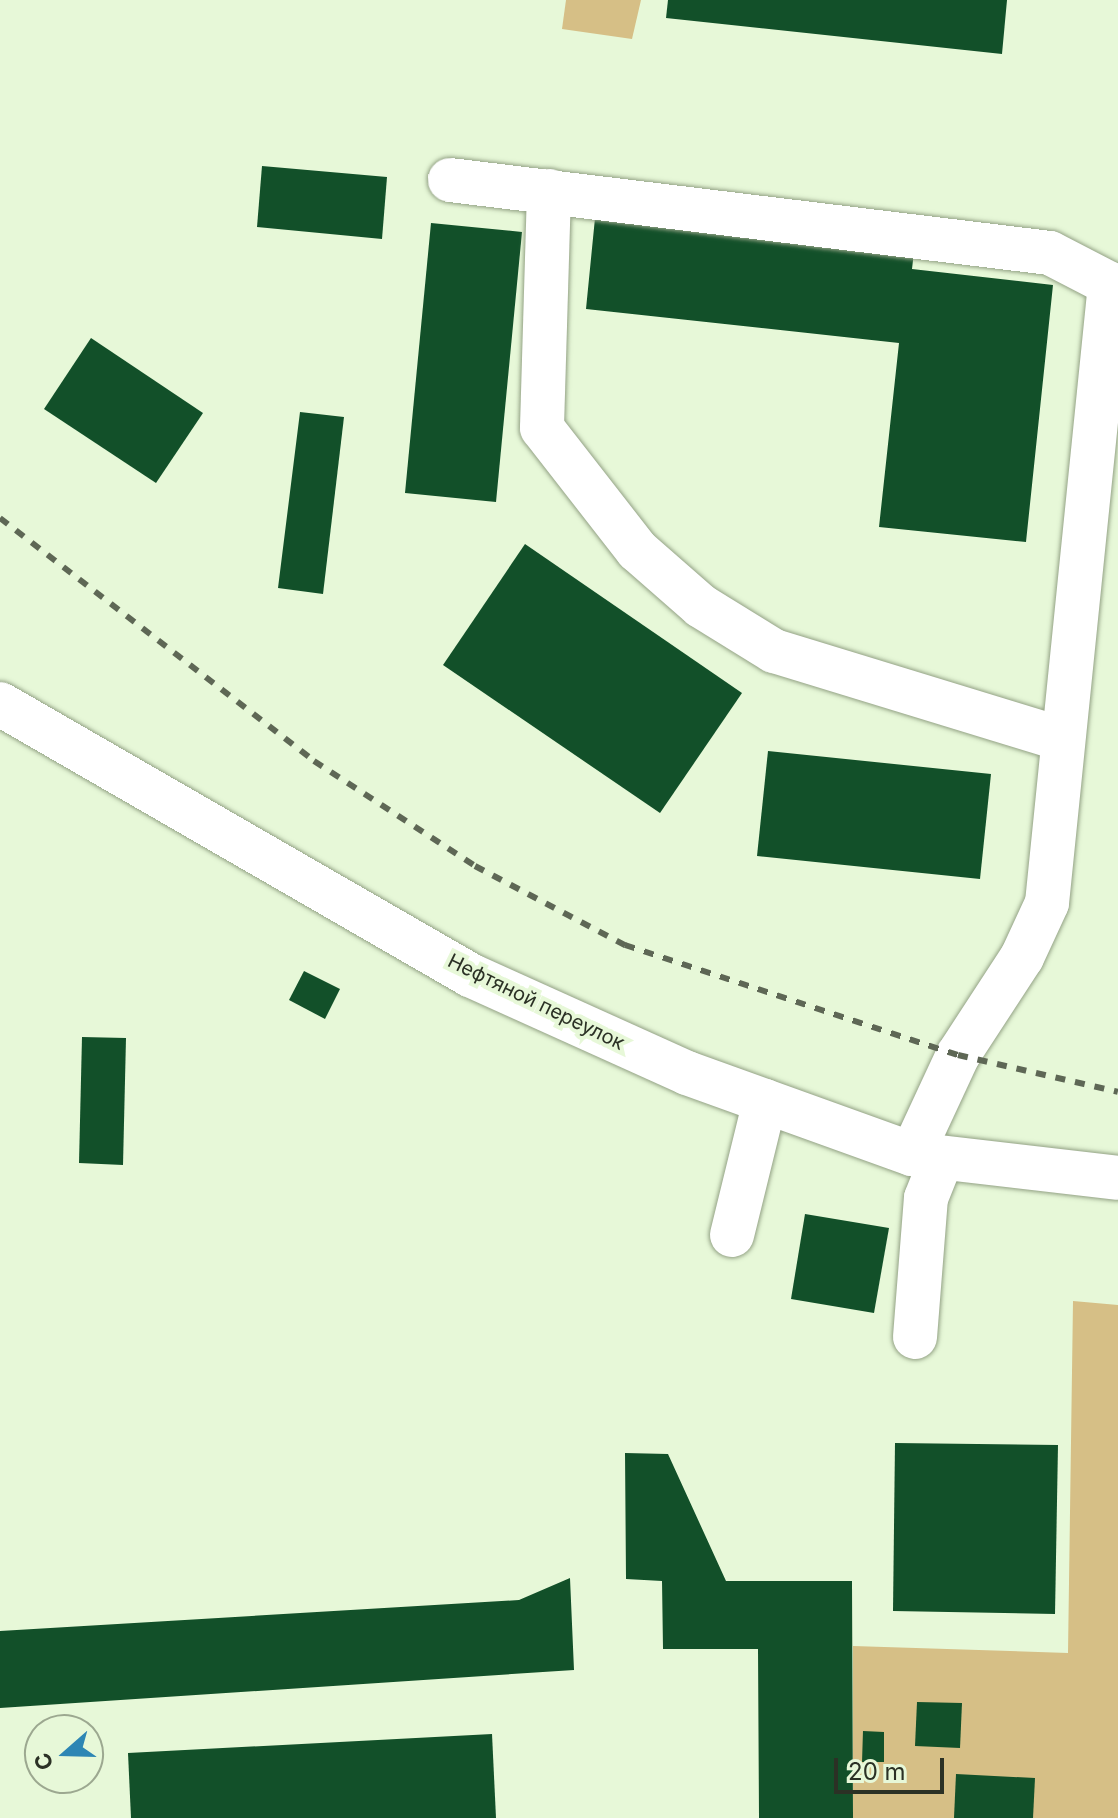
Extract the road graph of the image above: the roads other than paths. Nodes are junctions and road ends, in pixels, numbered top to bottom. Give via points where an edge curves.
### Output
1 (450, 180) dead end
2 (549, 191) junction
3 (0, 704) edge
4 (1062, 739) junction
5 (765, 1101) junction
6 (927, 1156) junction
7 (1118, 1178) edge
8 (732, 1235) dead end
9 (915, 1337) dead end

1 - 2 street
2 - 4 street via 542,428 637,550 701,606 774,651
2 - 4 street via 1050,253 1110,284
3 - 5 street, Нефтяной переулок via 470,975 687,1073
4 - 6 street via 1047,903 1022,957 958,1055
5 - 6 street, Нефтяной переулок
5 - 8 street
6 - 7 street, Нефтяной переулок
6 - 9 street

